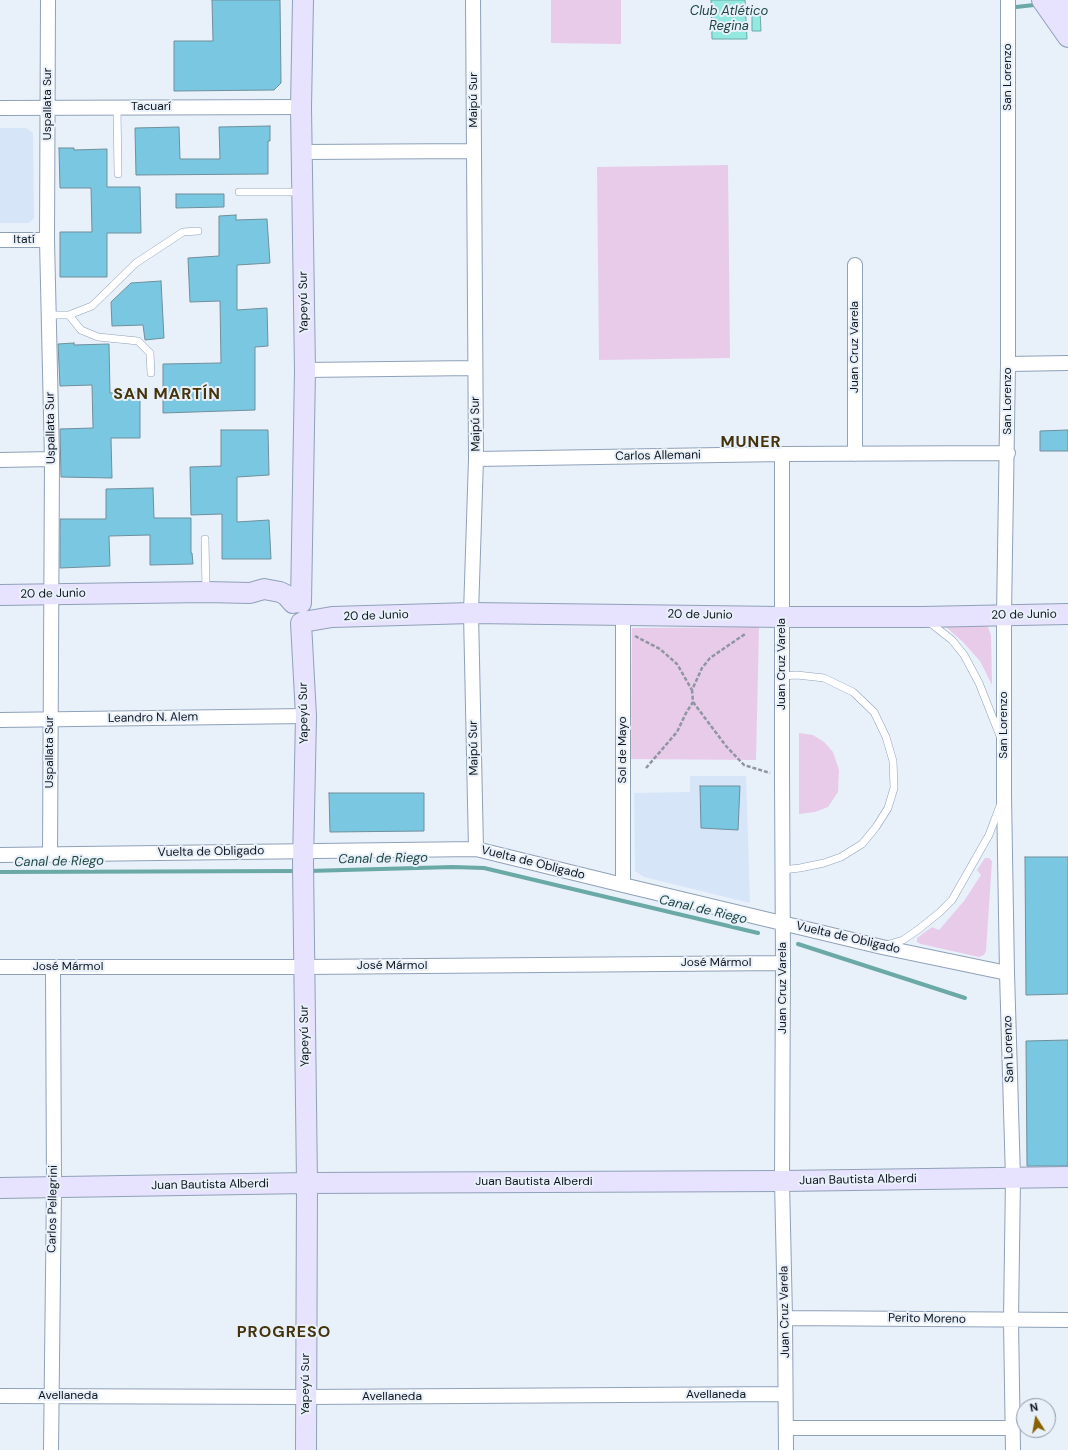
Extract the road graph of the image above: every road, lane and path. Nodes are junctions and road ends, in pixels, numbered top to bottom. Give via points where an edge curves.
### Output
1 (48, 0) edge
2 (304, 0) edge
3 (473, 0) edge
4 (1008, 0) edge
5 (1042, 0) edge
6 (1064, 0) edge
7 (1068, 13) edge
8 (1068, 37) edge
9 (117, 107) junction
10 (302, 107) junction
11 (0, 108) edge
12 (48, 108) junction
13 (474, 151) junction
14 (302, 152) junction
15 (118, 174) dead end
16 (239, 192) dead end
17 (302, 192) junction
18 (198, 232) dead end
19 (0, 240) edge
20 (47, 240) junction
21 (855, 265) dead end
22 (70, 314) junction
23 (49, 315) junction
24 (1068, 363) edge
25 (1008, 364) junction
26 (475, 368) junction
27 (305, 370) junction
28 (151, 373) dead end
29 (1008, 453) junction
30 (782, 454) junction
31 (855, 454) junction
32 (52, 459) junction
33 (476, 459) junction
34 (0, 460) edge
35 (205, 539) dead end
36 (206, 592) junction
37 (52, 594) junction
38 (0, 595) edge
39 (298, 612) junction
40 (471, 613) junction
41 (1068, 614) edge
42 (1004, 615) junction
43 (922, 616) junction
44 (782, 617) junction
45 (623, 622) junction
46 (745, 634) dead end
47 (782, 676) junction
48 (692, 690) junction
49 (693, 702) junction
50 (306, 716) junction
51 (0, 720) edge
52 (50, 720) junction
53 (1003, 746) junction
54 (646, 768) dead end
55 (782, 777) junction
56 (1004, 795) junction
57 (476, 849) junction
58 (0, 855) edge
59 (50, 855) junction
60 (304, 864) junction
61 (782, 870) junction
62 (623, 885) junction
63 (783, 923) junction
64 (882, 946) junction
65 (783, 963) junction
66 (0, 967) edge
67 (53, 967) junction
68 (304, 967) junction
69 (1007, 973) junction
70 (1068, 1177) edge
71 (1013, 1178) junction
72 (782, 1181) junction
73 (307, 1183) junction
74 (0, 1188) edge
75 (54, 1188) junction
76 (785, 1318) junction
77 (1012, 1320) junction
78 (1068, 1320) edge
79 (785, 1394) junction
80 (0, 1396) edge
81 (51, 1396) junction
82 (306, 1397) junction
83 (786, 1428) junction
84 (1013, 1428) junction
85 (51, 1450) edge
86 (306, 1450) edge
87 (786, 1450) edge
88 (1013, 1450) edge

1 - 12 street, Uspallata Sur
2 - 10 street, Yapeyú Sur
3 - 13 street, Maipú Sur
4 - 25 street, San Lorenzo
5 - 8 street
6 - 7 street
9 - 10 street, Tacuarí
9 - 12 street, Tacuarí
9 - 15 lane
10 - 14 street, Yapeyú Sur
11 - 12 street, Tacuarí
12 - 20 street, Uspallata Sur
13 - 14 street
13 - 26 street, Maipú Sur
14 - 17 street, Yapeyú Sur
16 - 17 lane
17 - 27 street, Yapeyú Sur
18 - 22 lane via 183,232 136,263 92,306
19 - 20 street, Itatí
20 - 23 street, Uspallata Sur
21 - 31 street, Juan Cruz Varela
22 - 23 lane
22 - 28 lane via 80,330 98,336 138,340 150,353
23 - 32 street, Uspallata Sur
24 - 25 street
25 - 29 street, San Lorenzo
26 - 27 street
26 - 33 street, Maipú Sur
27 - 39 street, Yapeyú Sur
29 - 31 street, Carlos Allemani
29 - 42 street, San Lorenzo
30 - 31 street, Carlos Allemani
30 - 33 street, Carlos Allemani
30 - 44 street, Juan Cruz Varela
32 - 34 street
32 - 37 street, Uspallata Sur
33 - 40 street, Maipú Sur
35 - 36 lane
36 - 37 street, 20 de Junio
36 - 39 street, 20 de Junio via 272,590 286,595
37 - 38 street, 20 de Junio
37 - 52 street, Uspallata Sur
39 - 40 street, 20 de Junio via 332,617
39 - 50 street, Yapeyú Sur
40 - 45 street, 20 de Junio
40 - 57 street, Maipú Sur
41 - 42 street, 20 de Junio
42 - 43 street, 20 de Junio
42 - 53 street, San Lorenzo
43 - 44 street, 20 de Junio
43 - 53 lane via 952,640 964,655 992,712
44 - 45 street, 20 de Junio
44 - 47 street, Juan Cruz Varela
45 - 48 path via 677,664
45 - 62 street, Sol de Mayo
46 - 48 path via 710,658 702,668
47 - 55 street, Juan Cruz Varela
47 - 61 lane via 824,678 853,692 874,712 886,737 893,761 894,788 888,808 862,844 841,857 824,863
48 - 49 path
49 - 54 path via 677,732
49 - 55 path via 726,746 744,765
50 - 52 street, Leandro N. Alem
50 - 60 street, Yapeyú Sur
51 - 52 street, Leandro N. Alem
52 - 59 street, Uspallata Sur
53 - 56 street, San Lorenzo
55 - 61 street, Juan Cruz Varela
56 - 64 lane via 989,835 952,900 903,940
56 - 69 street, San Lorenzo
57 - 60 street, Vuelta de Obligado
57 - 62 street, Vuelta de Obligado
58 - 59 street, Vuelta de Obligado
59 - 60 street, Vuelta de Obligado
60 - 68 street, Yapeyú Sur
61 - 63 street, Juan Cruz Varela
62 - 63 street, Vuelta de Obligado
63 - 64 street, Vuelta de Obligado
63 - 65 street, Juan Cruz Varela
64 - 69 street, Vuelta de Obligado
65 - 68 street, José Mármol
65 - 72 street, Juan Cruz Varela
66 - 67 street, José Mármol
67 - 68 street, José Mármol
67 - 75 street, Carlos Pellegrini
68 - 73 street, Yapeyú Sur
69 - 71 street, San Lorenzo
70 - 71 street, Juan Bautista Alberdi
71 - 72 street, Juan Bautista Alberdi
71 - 77 street, San Lorenzo
72 - 73 street, Juan Bautista Alberdi
72 - 76 street, Juan Cruz Varela
73 - 75 street, Juan Bautista Alberdi
73 - 82 street, Yapeyú Sur
74 - 75 street, Juan Bautista Alberdi
75 - 81 street, Carlos Pellegrini
76 - 77 street, Perito Moreno
76 - 79 street, Juan Cruz Varela
77 - 78 street, Perito Moreno
77 - 84 street, San Lorenzo
79 - 82 street, Avellaneda
79 - 83 street, Juan Cruz Varela
80 - 81 street, Avellaneda
81 - 82 street, Avellaneda
81 - 85 street, Carlos Pellegrini
82 - 86 street, Yapeyú Sur
83 - 84 street
83 - 87 street, Juan Cruz Varela
84 - 88 street, San Lorenzo

